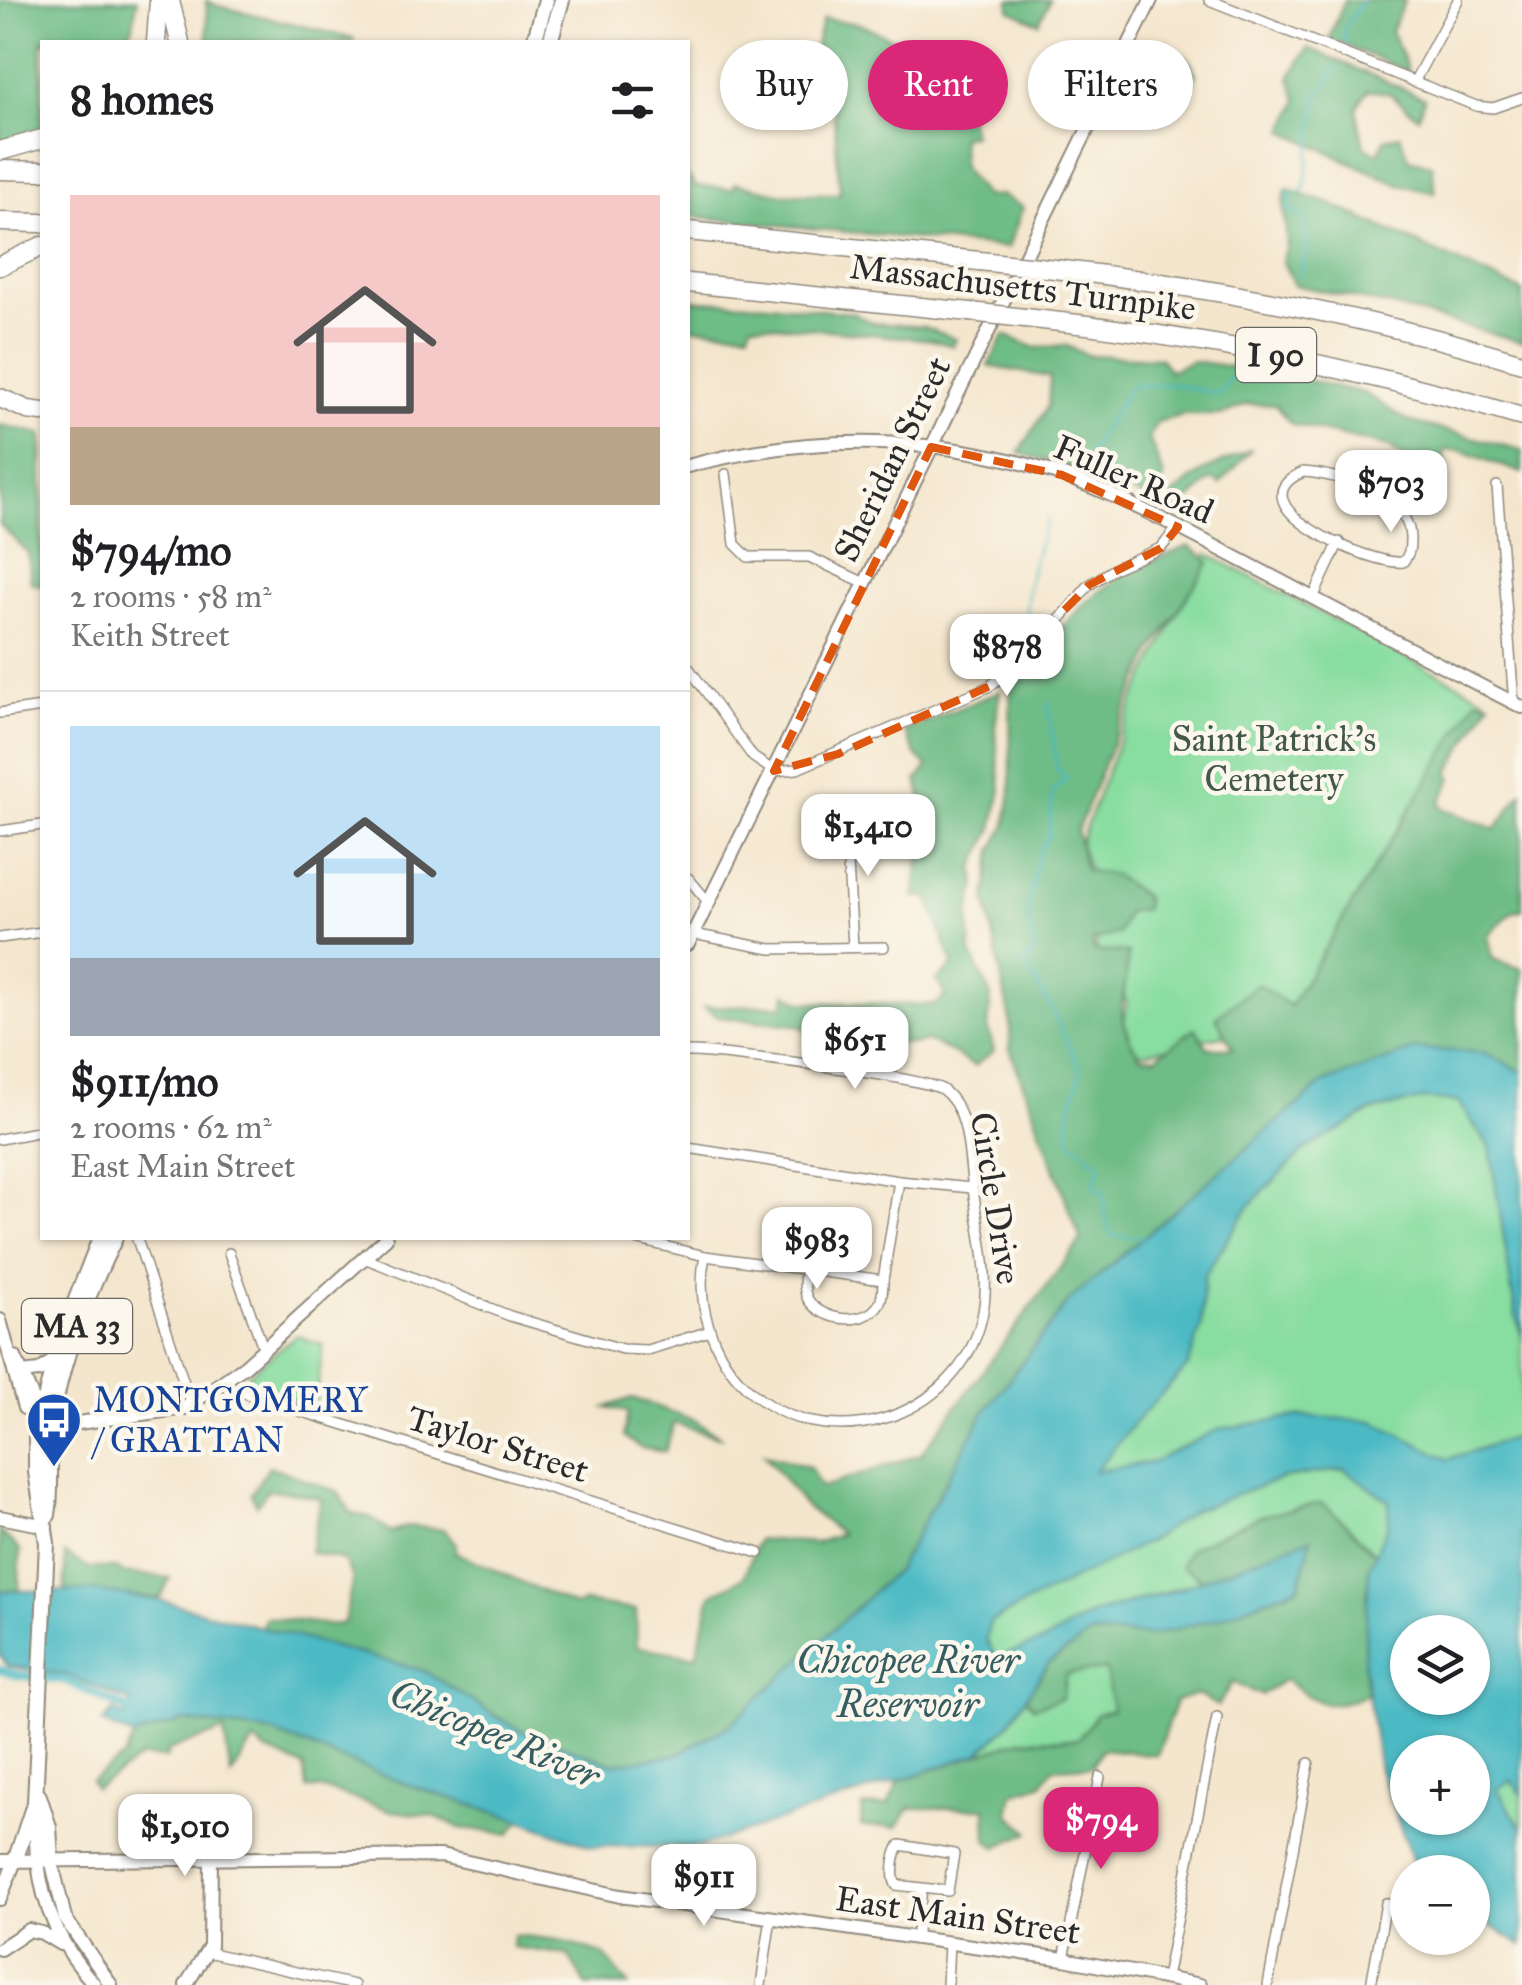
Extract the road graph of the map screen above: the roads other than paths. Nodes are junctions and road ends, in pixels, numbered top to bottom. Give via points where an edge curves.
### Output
1 (546, 0) edge
2 (562, 0) edge
3 (1151, 0) edge
4 (1209, 0) edge
5 (1458, 0) edge
6 (164, 1) edge
7 (144, 40) edge
8 (156, 40) edge
9 (167, 40) edge
10 (179, 40) edge
11 (535, 40) edge
12 (551, 40) edge
13 (1414, 82) junction
14 (1522, 98) edge
15 (40, 140) edge
16 (0, 151) edge
17 (0, 170) edge
18 (40, 171) edge
19 (0, 222) edge
20 (40, 223) edge
21 (690, 231) edge
22 (40, 247) edge
23 (0, 266) edge
24 (690, 283) edge
25 (1522, 363) edge
26 (0, 398) edge
27 (0, 412) edge
28 (40, 412) edge
29 (1522, 417) edge
30 (40, 422) edge
31 (931, 447) junction
32 (690, 465) edge
33 (726, 474) dead end
34 (1497, 486) dead end
35 (1178, 527) junction
36 (1339, 542) junction
37 (864, 583) junction
38 (1314, 598) junction
39 (690, 671) edge
40 (1518, 705) edge
41 (40, 707) edge
42 (0, 713) edge
43 (774, 772) junction
44 (845, 814) dead end
45 (40, 826) edge
46 (0, 831) edge
47 (690, 880) edge
48 (710, 904) junction
49 (40, 932) edge
50 (0, 938) edge
51 (690, 939) edge
52 (853, 946) junction
53 (884, 947) dead end
54 (690, 1052) edge
55 (40, 1131) edge
56 (0, 1139) edge
57 (690, 1148) edge
58 (899, 1181) junction
59 (972, 1188) junction
60 (99, 1240) edge
61 (114, 1240) edge
62 (137, 1240) edge
63 (384, 1240) edge
64 (640, 1240) edge
65 (229, 1252) dead end
66 (705, 1256) junction
67 (364, 1258) junction
68 (804, 1270) junction
69 (884, 1280) junction
70 (1, 1323) edge
71 (710, 1331) junction
72 (264, 1350) junction
73 (54, 1360) junction
74 (13, 1380) edge
75 (220, 1384) junction
76 (191, 1404) junction
77 (46, 1417) junction
78 (0, 1517) edge
79 (46, 1526) junction
80 (759, 1554) dead end
81 (1218, 1718) dead end
82 (1309, 1763) dead end
83 (1100, 1778) dead end
84 (36, 1797) junction
85 (211, 1858) junction
86 (45, 1859) junction
87 (8, 1861) edge
88 (922, 1890) junction
89 (0, 1900) edge
90 (1386, 1904) dead end
91 (771, 1918) junction
92 (916, 1939) junction
93 (949, 1943) junction
94 (0, 1949) edge
95 (66, 1949) junction
96 (207, 1952) junction
97 (1064, 1959) junction
98 (1124, 1970) junction
99 (1166, 1978) junction
100 (91, 1982) edge
101 (111, 1985) edge
102 (186, 1985) edge
103 (354, 1985) edge
104 (761, 1985) edge
105 (948, 1985) edge
106 (1119, 1985) edge
107 (1200, 1985) edge
108 (1268, 1985) edge
109 (1371, 1985) edge

1 - 11 main road
2 - 12 main road
3 - 31 main road, Sheridan Street
4 - 13 street
5 - 13 street
6 - 7 highway
6 - 8 highway
6 - 9 highway
6 - 10 highway
13 - 14 street via 1476,106 1494,108
15 - 16 highway
17 - 18 highway
19 - 20 highway
21 - 25 highway, Massachusetts Turnpike / I 90, bridge via 1170,284 1362,320
22 - 23 highway
24 - 29 highway, Massachusetts Turnpike / I 90, bridge via 1136,330 1372,376
26 - 28 highway
27 - 30 highway
31 - 32 main road, Fuller Road via 802,444
31 - 35 main road, Fuller Road via 1062,476
31 - 37 main road, Sheridan Street
33 - 37 street via 740,552 810,557
34 - 40 street
35 - 38 main road, Fuller Road
35 - 43 street via 1160,548 1089,585 1032,652 990,686 838,754
36 - 36 street via 1284,507 1282,488 1290,478 1303,472 1344,479 1408,519 1410,544 1402,562 1368,558
36 - 38 street
37 - 43 main road, Sheridan Street
38 - 40 main road, Fuller Road
39 - 43 street via 754,757
41 - 42 street
43 - 48 main road, Sheridan Street
44 - 52 street
45 - 46 street
47 - 48 street
48 - 51 main road, Sheridan Street
49 - 50 street
51 - 52 street via 770,948
52 - 53 street
54 - 59 street, Circle Drive via 935,1085 961,1115
55 - 56 street
57 - 58 street
58 - 59 street
58 - 69 street
59 - 71 street, Circle Drive via 986,1281 978,1330 952,1376 907,1412 844,1426 792,1417 744,1386
60 - 73 main road, MA 33
61 - 77 main road, MA 33
62 - 76 street
63 - 67 main road
64 - 66 street
65 - 72 street
66 - 68 street
66 - 71 street, Circle Drive
67 - 71 street via 510,1316 622,1349 647,1350
67 - 72 main road
68 - 69 street
68 - 69 street via 809,1301 844,1319 874,1310
70 - 74 main road
72 - 75 main road
73 - 74 main road
73 - 77 main road, MA 33
74 - 77 main road
75 - 76 main road
75 - 80 street, Taylor Street
76 - 77 main road via 71,1424
77 - 79 main road, MA 33 via 35,1455
78 - 79 main road
79 - 84 main road
81 - 99 street
82 - 108 street
83 - 97 street
84 - 86 main road
84 - 87 main road
85 - 86 main road, East Main Street
85 - 91 main road, East Main Street via 441,1856 620,1896
85 - 96 main road
86 - 87 main road, East Main Street
86 - 95 main road via 47,1907
86 - 101 main road via 65,1918
87 - 89 main road
88 - 88 street via 948,1891 954,1854 900,1845 893,1880
88 - 92 street
90 - 109 street
91 - 92 main road, East Main Street
91 - 104 street
92 - 93 main road, East Main Street
93 - 97 main road, East Main Street
93 - 105 street
94 - 95 main road via 29,1930
95 - 100 main road
96 - 102 main road
96 - 103 street
97 - 98 main road, East Main Street
98 - 99 main road, East Main Street
98 - 106 street
99 - 107 main road, East Main Street

